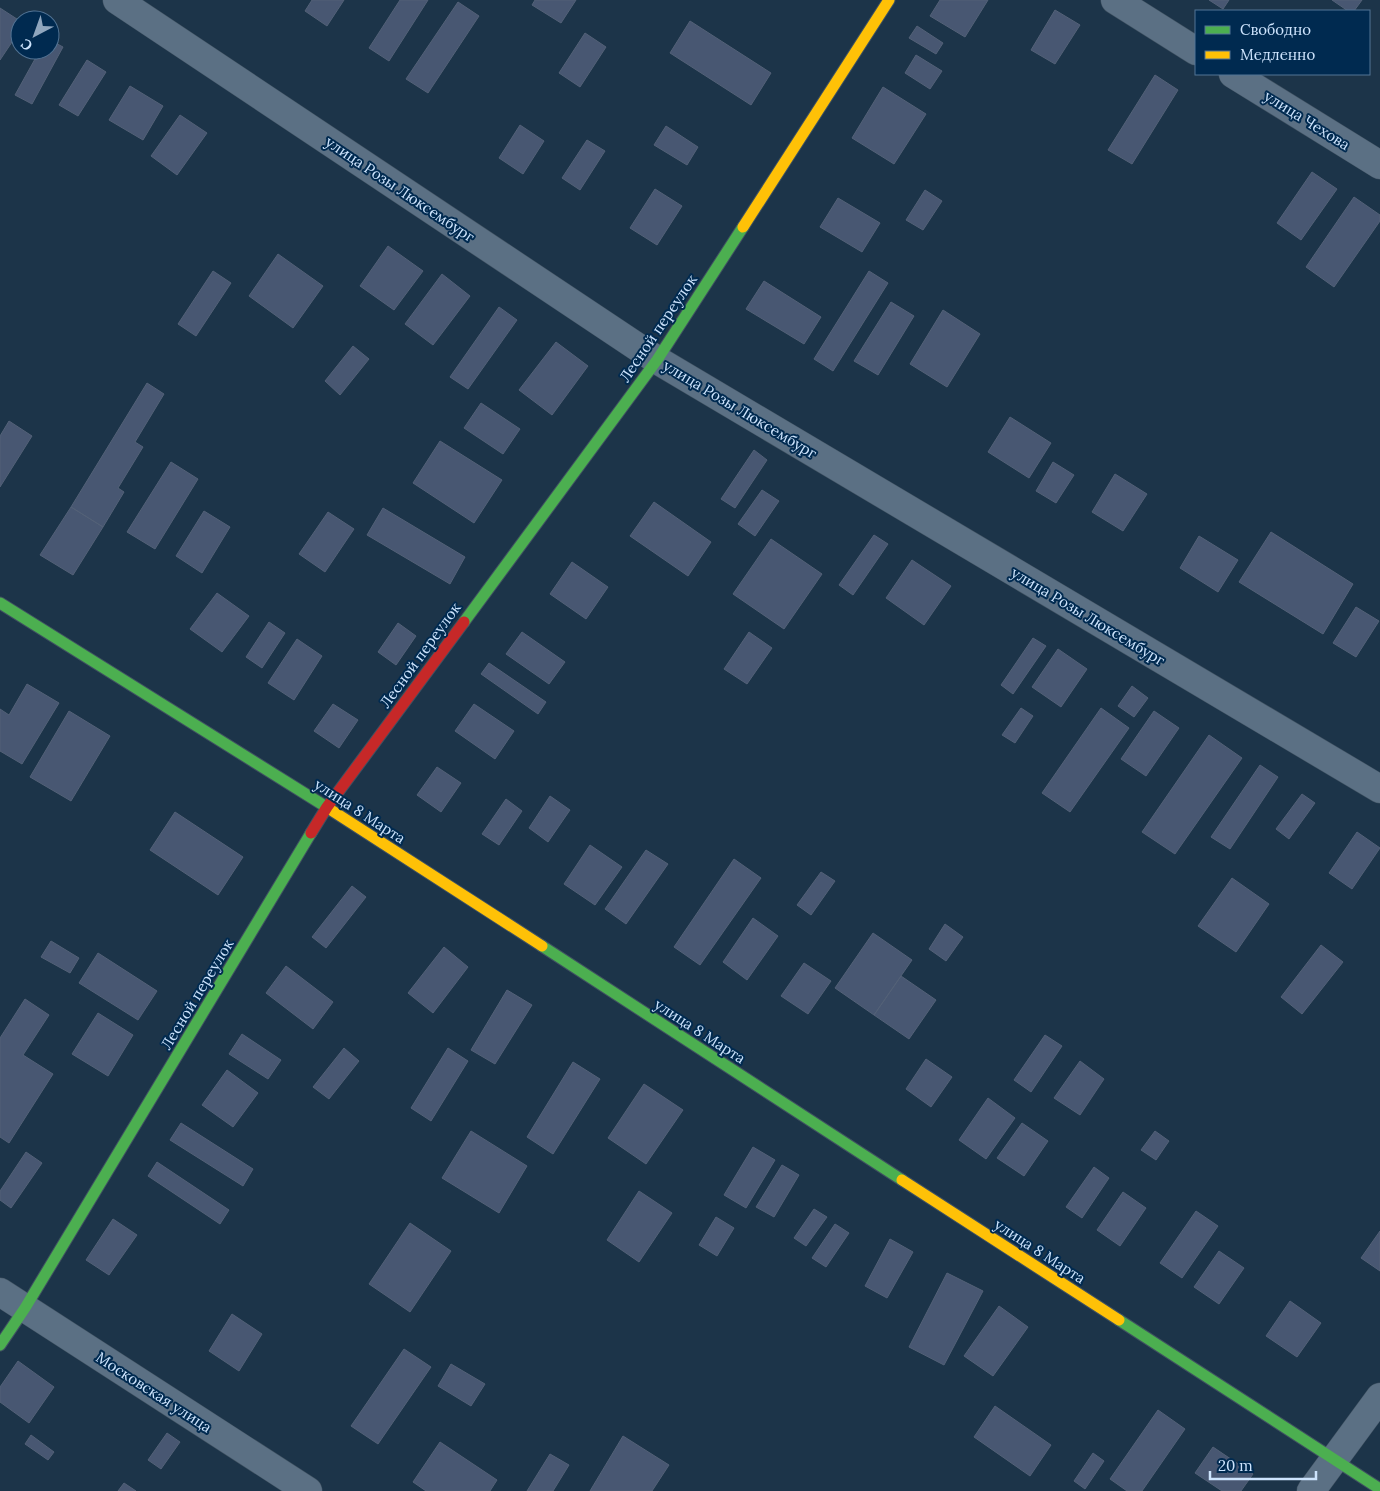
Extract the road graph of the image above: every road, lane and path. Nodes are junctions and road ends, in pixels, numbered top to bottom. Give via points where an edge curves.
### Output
1 (118, 0) edge
2 (889, 0) edge
3 (1115, 0) edge
4 (1195, 50) edge
5 (1235, 75) edge
6 (1380, 165) edge
7 (657, 360) junction
8 (0, 603) edge
9 (1380, 789) edge
10 (327, 808) junction
11 (0, 1292) edge
12 (25, 1308) junction
13 (0, 1344) edge
14 (1380, 1397) edge
15 (1333, 1460) junction
16 (1380, 1489) edge
17 (308, 1491) edge
18 (1311, 1491) edge

1 - 7 street, улица Розы Люксембург
2 - 7 main road, Лесной переулок
3 - 4 street
5 - 6 street, улица Чехова
7 - 9 street, улица Розы Люксембург
7 - 10 main road, Лесной переулок
8 - 10 main road, улица 8 Марта
10 - 12 main road, Лесной переулок
10 - 15 main road, улица 8 Марта
11 - 12 street, Московская улица
12 - 13 main road, Лесной переулок
12 - 17 street, Московская улица
14 - 15 street
15 - 16 main road, улица 8 Марта
15 - 18 street

